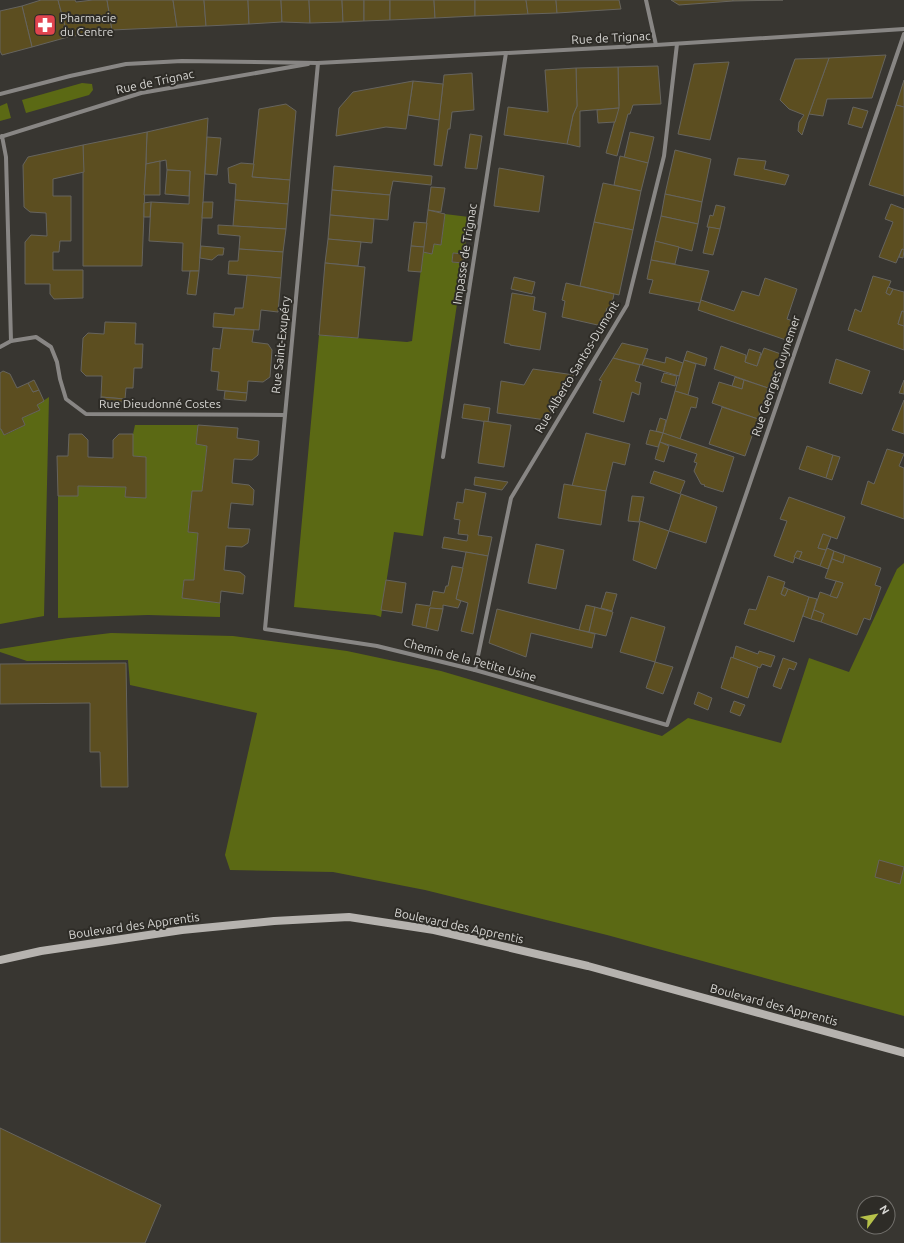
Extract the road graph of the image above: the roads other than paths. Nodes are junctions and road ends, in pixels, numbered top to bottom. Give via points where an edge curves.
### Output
1 (646, 0) edge
2 (904, 29) edge
3 (904, 34) edge
4 (677, 44) junction
5 (656, 45) junction
6 (506, 53) junction
7 (318, 63) junction
8 (0, 94) edge
9 (1, 137) edge
10 (11, 341) junction
11 (0, 347) edge
12 (284, 415) junction
13 (443, 457) dead end
14 (265, 629) joint
15 (475, 670) junction
16 (667, 725) joint
17 (0, 960) edge
18 (904, 1053) edge

1 - 5 street
2 - 4 street, Rue de Trignac
3 - 16 street, Rue Georges Guynemer
4 - 5 street, Rue de Trignac
4 - 15 street, Rue Alberto Santos-Dumont via 664,156 627,306 511,498
5 - 6 street, Rue de Trignac
6 - 7 street, Rue de Trignac
6 - 13 street, Impasse de Trignac
7 - 8 street, Rue de Trignac via 182,61 126,64
7 - 9 street, Rue de Trignac via 141,93
7 - 12 street, Rue Saint-Exupéry
9 - 10 street via 6,157
10 - 11 street, Rue Dieudonné Costes
10 - 12 street, Rue Dieudonné Costes via 36,337 51,346 66,399 86,414
12 - 14 street, Rue Saint-Exupéry
14 - 15 street, Chemin de la Petite Usine via 377,646
15 - 16 street, Chemin de la Petite Usine
17 - 18 main road, Boulevard des Apprentis via 42,951 182,930 349,917 434,930 588,966

